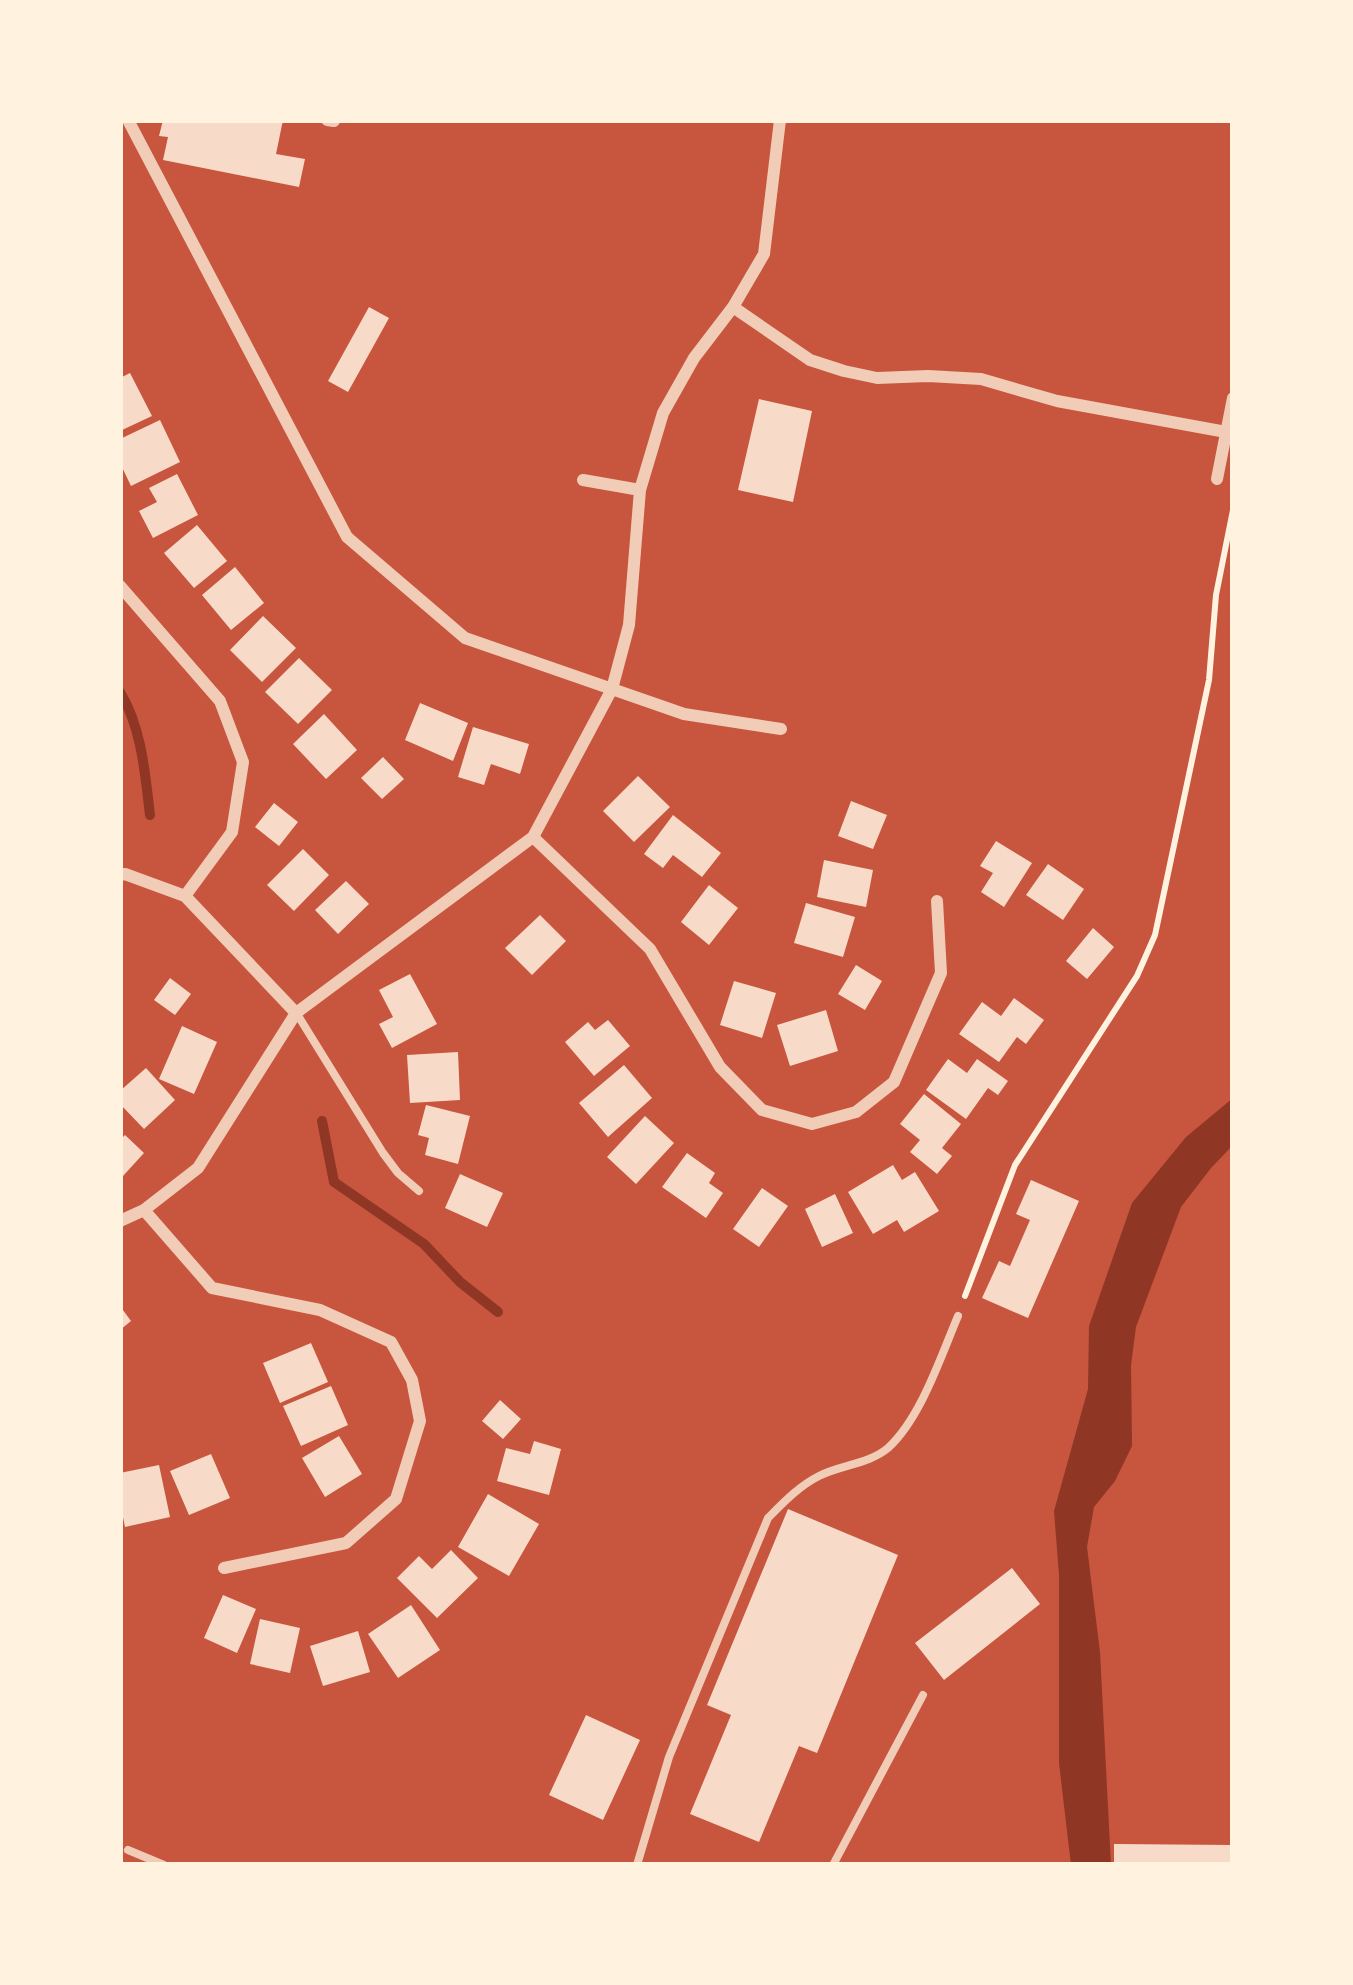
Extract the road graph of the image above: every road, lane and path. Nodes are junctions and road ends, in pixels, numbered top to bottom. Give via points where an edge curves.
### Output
1 (128, 120) edge
2 (780, 120) edge
3 (734, 307) junction
4 (1233, 398) edge
5 (1226, 433) junction
6 (1217, 479) dead end
7 (583, 480) dead end
8 (640, 490) junction
9 (1233, 510) edge
10 (120, 586) edge
11 (612, 689) junction
12 (781, 729) dead end
13 (533, 837) junction
14 (120, 875) edge
15 (185, 896) junction
16 (937, 901) dead end
17 (296, 1013) junction
18 (418, 1191) dead end
19 (144, 1210) junction
20 (120, 1221) edge
21 (958, 1316) joint
22 (1233, 1474) edge
23 (1233, 1495) edge
24 (224, 1568) dead end
25 (923, 1695) dead end
26 (128, 1850) dead end
27 (164, 1865) edge
28 (638, 1865) edge
29 (833, 1865) edge

1 - 11 street via 346,537 465,638
2 - 3 street via 764,254
3 - 5 street via 810,360 844,371 981,379
3 - 8 street via 663,412
4 - 5 street
5 - 6 street
7 - 8 street
8 - 11 street via 629,626
9 - 21 path via 1209,680 1155,935 1015,1165
10 - 15 street via 220,700 243,762 232,832
11 - 12 street via 684,714
11 - 13 street
13 - 16 street via 650,949 720,1067 748,1096 762,1110 812,1124 856,1112 894,1082 941,973
13 - 17 street
14 - 15 street
15 - 17 street
17 - 18 lane via 383,1154
17 - 19 street via 199,1168
19 - 20 street
19 - 24 street via 212,1288 320,1310 391,1342 412,1380 421,1421 396,1499 346,1543
21 - 28 lane via 925,1393 887,1449 816,1477 768,1518 669,1757
22 - 23 path
25 - 29 lane
26 - 27 lane

